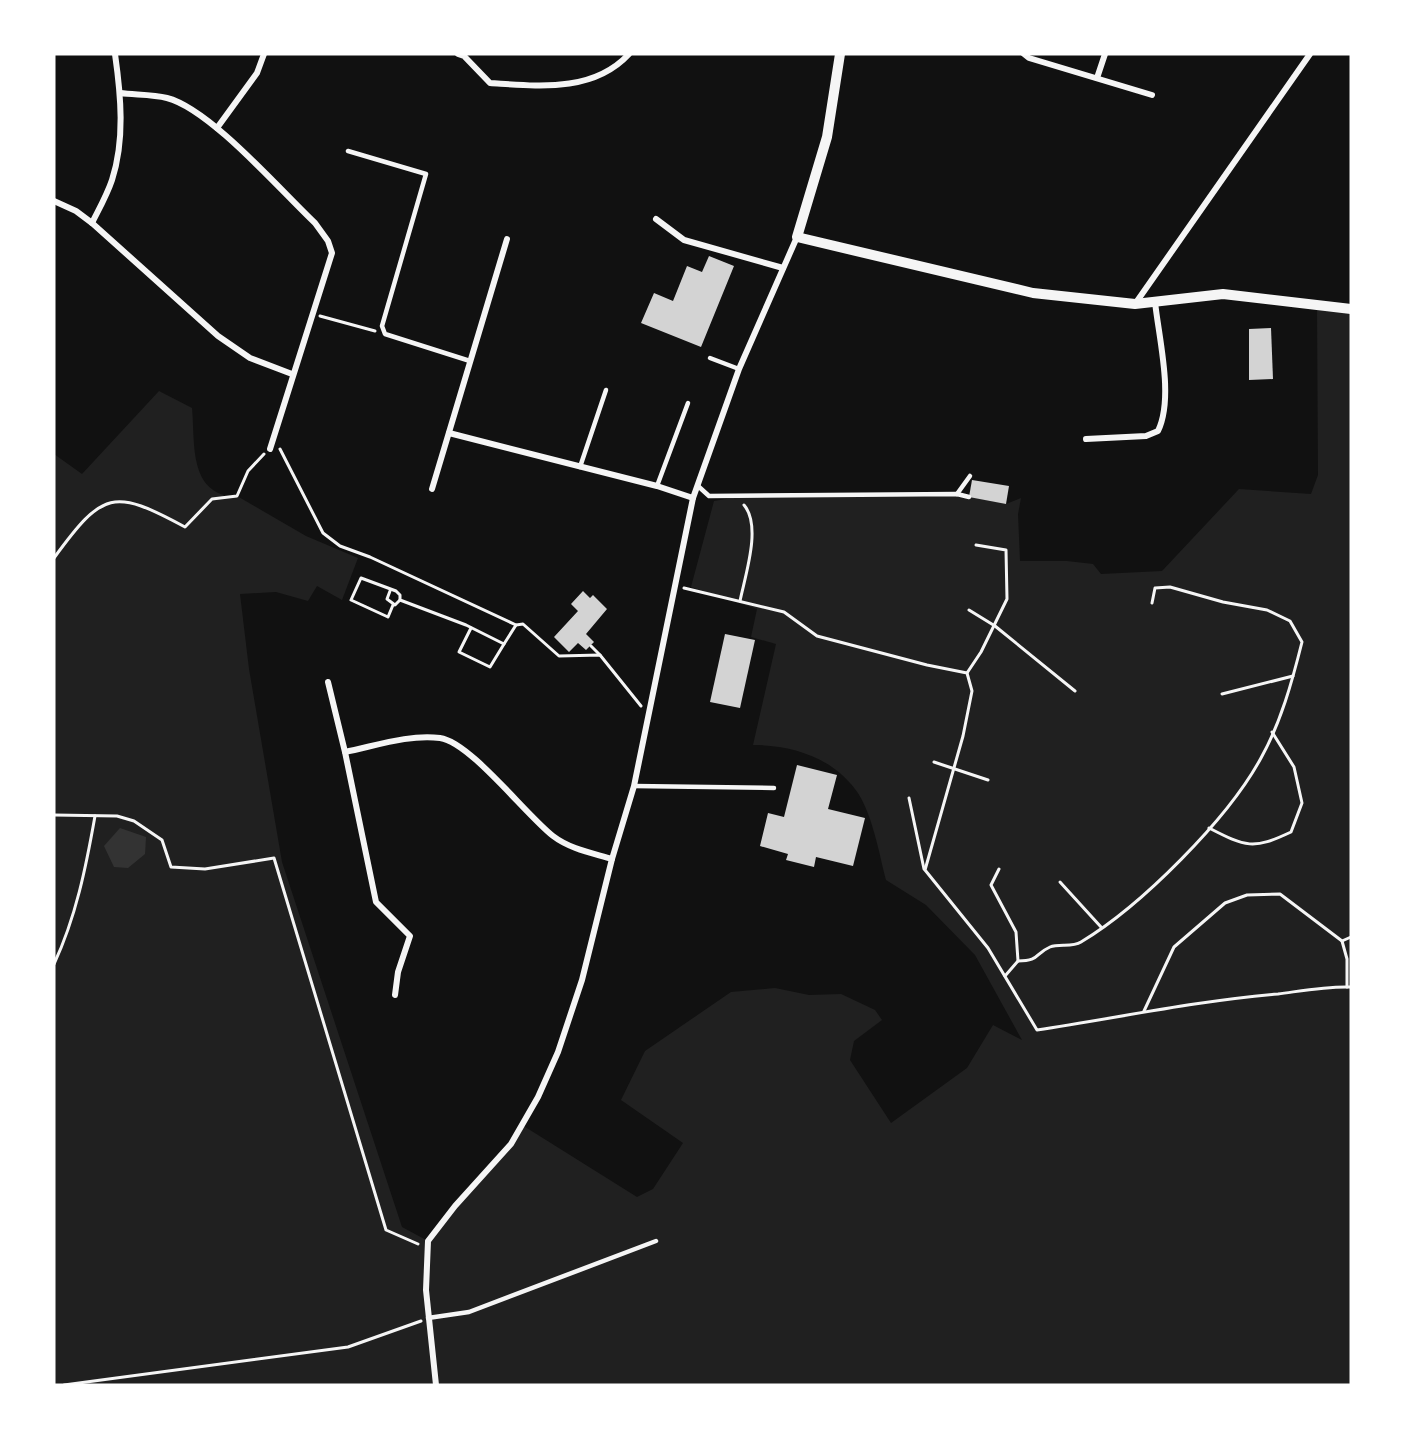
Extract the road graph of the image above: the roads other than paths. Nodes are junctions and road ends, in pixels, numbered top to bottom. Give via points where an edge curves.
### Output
1 (115, 54) edge
2 (264, 54) edge
3 (629, 54) edge
4 (840, 54) edge
5 (1024, 54) edge
6 (1104, 54) edge
7 (1310, 54) edge
8 (462, 55) edge
9 (1097, 78) junction
10 (120, 93) junction
11 (1152, 95) dead end
12 (217, 128) junction
13 (348, 151) dead end
14 (54, 201) edge
15 (656, 219) dead end
16 (92, 223) junction
17 (797, 237) junction
18 (507, 239) dead end
19 (783, 268) junction
20 (1155, 302) junction
21 (1135, 304) junction
22 (1351, 309) edge
23 (710, 358) dead end
24 (470, 360) junction
25 (739, 369) junction
26 (292, 374) junction
27 (606, 390) dead end
28 (688, 403) dead end
29 (449, 433) junction
30 (1086, 439) dead end
31 (270, 449) road end
32 (580, 467) junction
33 (969, 476) dead end
34 (657, 486) junction
35 (698, 486) junction
36 (432, 489) dead end
37 (957, 494) junction
38 (969, 497) dead end
39 (693, 498) junction
40 (328, 682) dead end
41 (345, 752) junction
42 (634, 786) junction
43 (774, 788) dead end
44 (612, 859) junction
45 (395, 995) dead end
46 (656, 1241) dead end
47 (428, 1318) junction
48 (436, 1385) edge

1 - 10 street
2 - 12 street via 257,73
3 - 8 street via 584,83 546,86 490,83
4 - 17 street via 827,137
5 - 9 street
6 - 9 street
7 - 21 street
9 - 11 street
10 - 12 street via 167,98 192,108
10 - 16 street via 119,149 111,181
12 - 26 street via 315,223 332,254
13 - 24 lane via 426,174 382,326 385,334
14 - 16 street
15 - 19 street via 684,240
16 - 26 street via 218,336 250,358
17 - 19 street
17 - 21 street via 1033,293
18 - 24 street
19 - 25 street
20 - 21 street
20 - 22 street via 1223,294
20 - 30 street via 1166,401 1158,432
23 - 25 lane
24 - 29 street
25 - 35 street
26 - 31 street
27 - 32 lane
28 - 34 lane
29 - 32 street
29 - 36 street
32 - 34 street
33 - 37 lane
34 - 39 street
35 - 37 lane via 709,496 738,497
35 - 39 street
37 - 38 lane
39 - 42 street
40 - 41 street
41 - 44 street via 417,737 442,738 465,752 552,836
41 - 45 street via 376,902 410,936
42 - 43 lane
42 - 44 street
44 - 47 street via 582,980 558,1052 537,1097 511,1144 428,1241
46 - 47 lane via 469,1312
47 - 48 street

